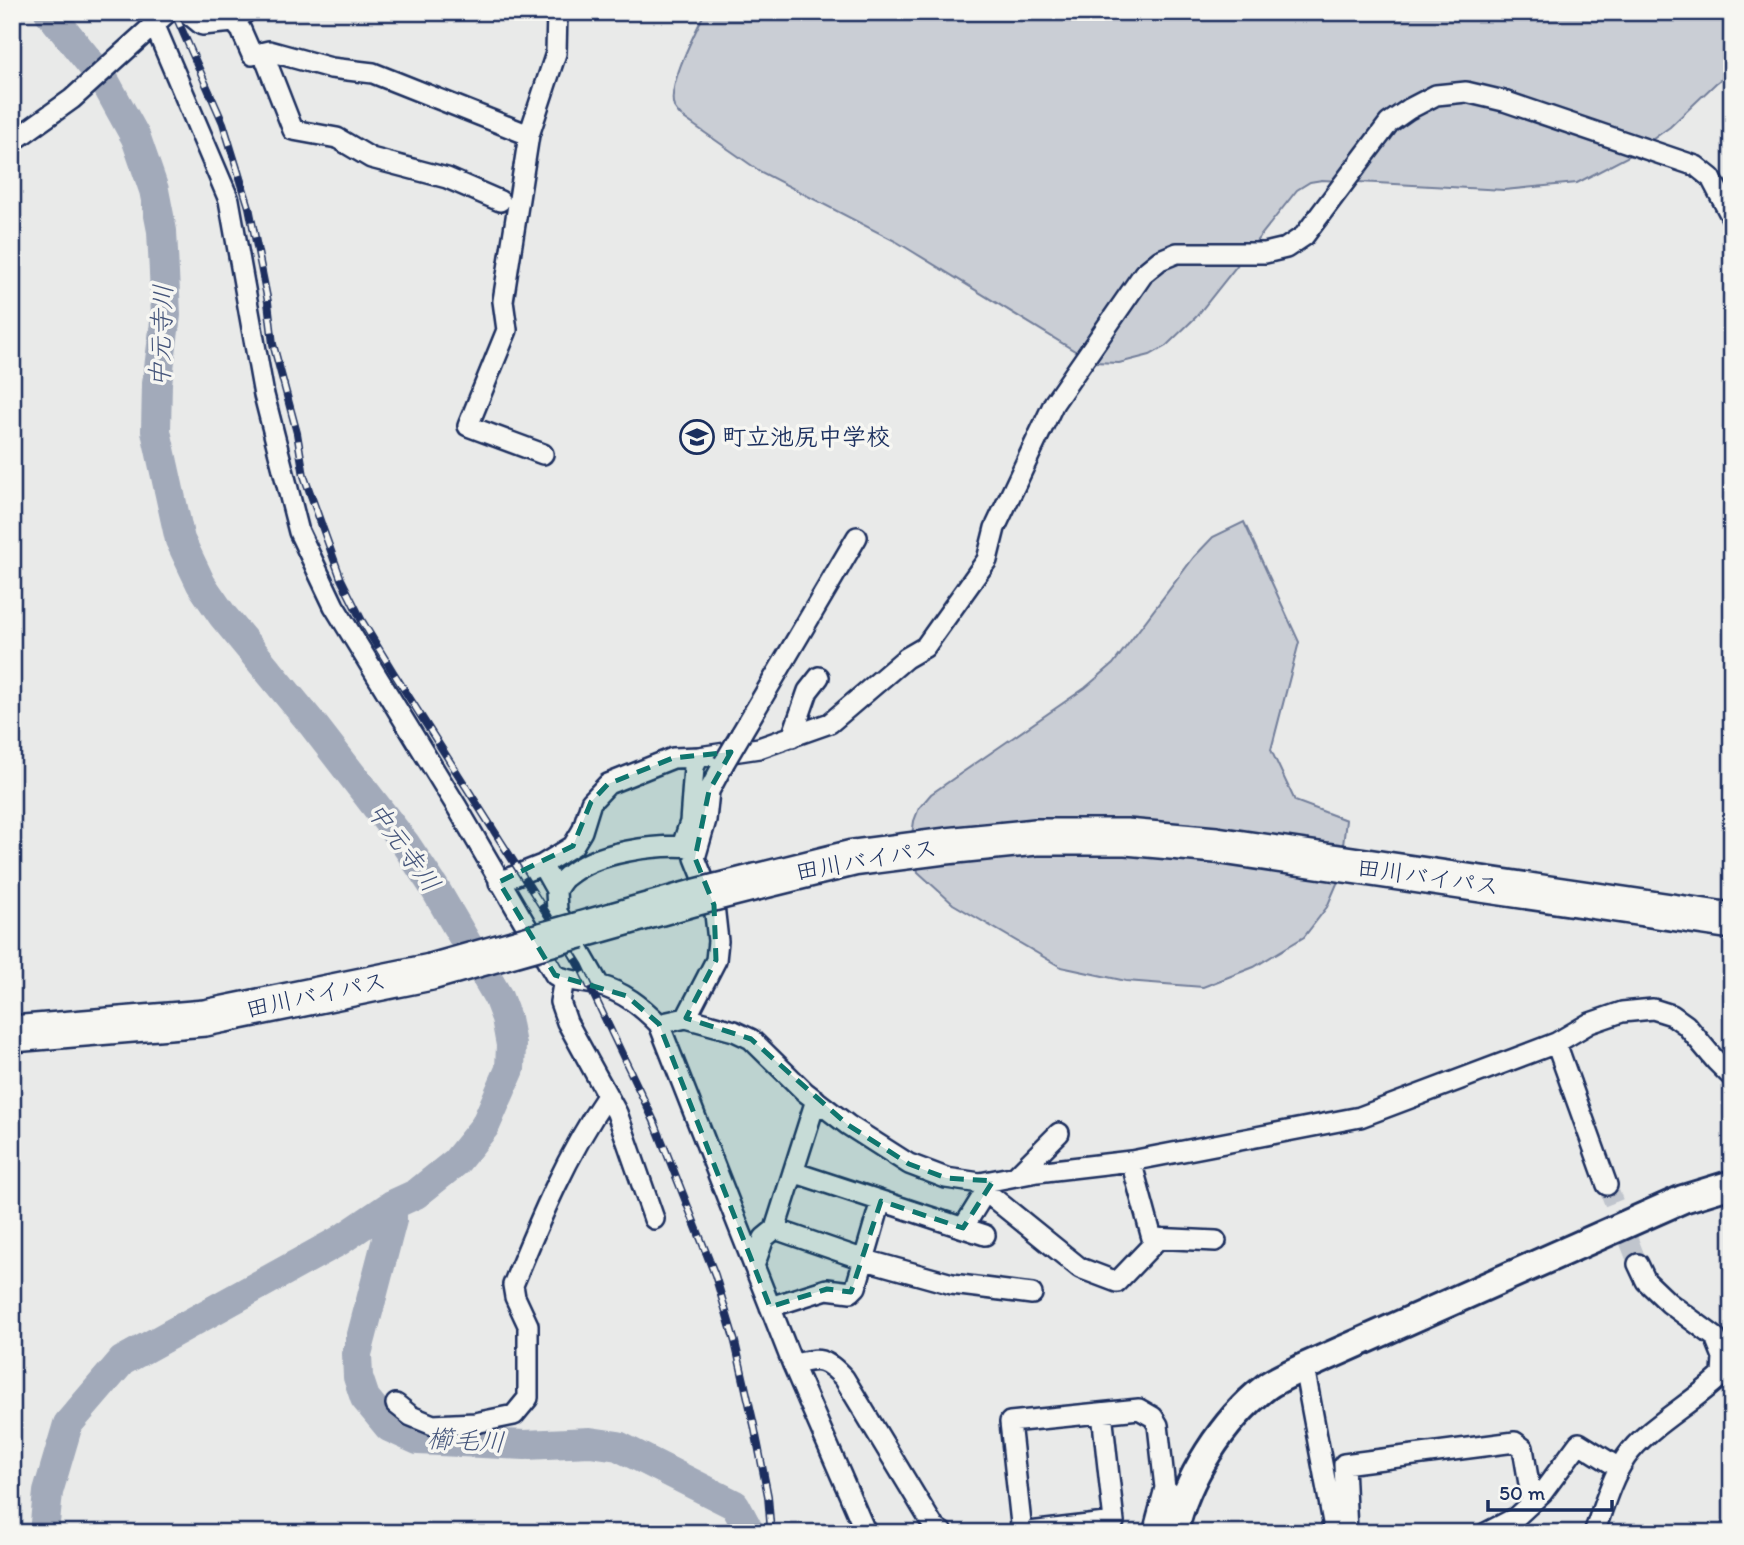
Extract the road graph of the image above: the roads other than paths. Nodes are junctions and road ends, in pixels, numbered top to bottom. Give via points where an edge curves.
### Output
1 (186, 12) edge
2 (557, 12) edge
3 (158, 17) edge
4 (240, 17) edge
5 (263, 52) junction
6 (529, 135) junction
7 (12, 142) edge
8 (500, 201) dead end
9 (1732, 218) edge
10 (543, 454) dead end
11 (857, 537) dead end
12 (819, 677) dead end
13 (792, 737) junction
14 (699, 757) junction
15 (690, 846) junction
16 (542, 865) junction
17 (499, 882) junction
18 (556, 890) junction
19 (1732, 921) edge
20 (564, 979) junction
21 (599, 985) junction
22 (686, 1018) junction
23 (659, 1024) junction
24 (12, 1034) edge
25 (1556, 1042) junction
26 (1732, 1077) edge
27 (607, 1096) junction
28 (816, 1100) junction
29 (1059, 1133) dead end
30 (1131, 1161) junction
31 (793, 1172) junction
32 (1016, 1176) junction
33 (1732, 1184) edge
34 (1607, 1185) tunnel mouth
35 (989, 1187) junction
36 (881, 1201) junction
37 (654, 1219) dead end
38 (963, 1228) junction
39 (775, 1229) junction
40 (985, 1235) dead end
41 (1158, 1238) junction
42 (1216, 1241) dead end
43 (862, 1259) junction
44 (1637, 1264) tunnel mouth
45 (754, 1265) junction
46 (1032, 1294) dead end
47 (770, 1307) junction
48 (793, 1365) junction
49 (1304, 1367) junction
50 (396, 1404) dead end
51 (1102, 1413) junction
52 (1619, 1468) junction
53 (1174, 1496) junction
54 (1532, 1502) junction
55 (866, 1533) edge
56 (943, 1533) edge
57 (1021, 1533) edge
58 (1153, 1533) edge
59 (1174, 1533) edge
60 (1335, 1533) edge
61 (1347, 1533) edge
62 (1486, 1533) edge
63 (1594, 1533) edge

1 - 4 street via 202,25
2 - 6 street via 556,52
3 - 7 street via 72,99
3 - 17 street via 229,200 264,396 299,532 334,606
4 - 5 street via 252,55
5 - 6 street via 373,73
5 - 8 street via 293,130 337,138 370,158 447,178
6 - 10 street via 503,301 507,330 468,426
9 - 13 street via 1711,178 1696,166 1504,101 1466,92 1436,94 1389,123 1304,236 1286,248 1265,253 1177,253 1144,273 1054,403 995,527 987,560 925,647 830,723
11 - 15 street, bridge via 724,763 709,791 706,820
12 - 13 street via 808,691
13 - 14 street via 759,748
14 - 15 street via 694,767
14 - 16 street via 673,758 608,784 591,802 573,846
15 - 18 street via 630,850 565,877
15 - 22 street via 714,905 718,941 716,960
16 - 17 street
16 - 18 street
17 - 20 street via 547,964
18 - 21 street via 557,912
19 - 24 highway, 田川バイパス, bridge via 1216,845 1036,836 853,858 431,972 205,1018
20 - 21 street
20 - 27 street via 560,1002 567,1022
21 - 23 street via 627,996
22 - 23 street
22 - 28 street via 751,1039
23 - 45 street
25 - 26 street via 1622,1012 1653,1009 1686,1025
25 - 30 street via 1360,1117
25 - 34 street
27 - 37 street via 617,1112
27 - 50 street via 583,1130 550,1194 513,1285 528,1325 528,1398 514,1415 464,1424 433,1425
28 - 31 street
28 - 35 street via 909,1164
29 - 32 street
30 - 32 street
30 - 41 street via 1152,1238
31 - 36 street
31 - 39 street
32 - 35 street
33 - 49 street via 1683,1199
35 - 38 street
35 - 41 street via 1080,1268 1116,1282
36 - 38 street
36 - 43 street
38 - 40 street
39 - 43 street
39 - 45 street via 764,1238
41 - 42 street
43 - 46 street via 952,1284
43 - 47 street via 851,1292 827,1289
44 - 52 street via 1646,1282 1714,1337 1723,1357 1722,1375 1642,1438
45 - 47 street
47 - 48 street
48 - 55 street
48 - 56 street via 823,1361 844,1378 934,1527
49 - 53 street via 1267,1386 1243,1409
49 - 60 street
51 - 53 street via 1139,1409 1153,1417
51 - 57 street via 1114,1522
51 - 57 street via 1010,1422
52 - 54 street via 1578,1443
52 - 63 street
53 - 58 street
53 - 59 street
54 - 61 street via 1524,1448 1515,1442 1344,1464
54 - 62 street via 1516,1518

